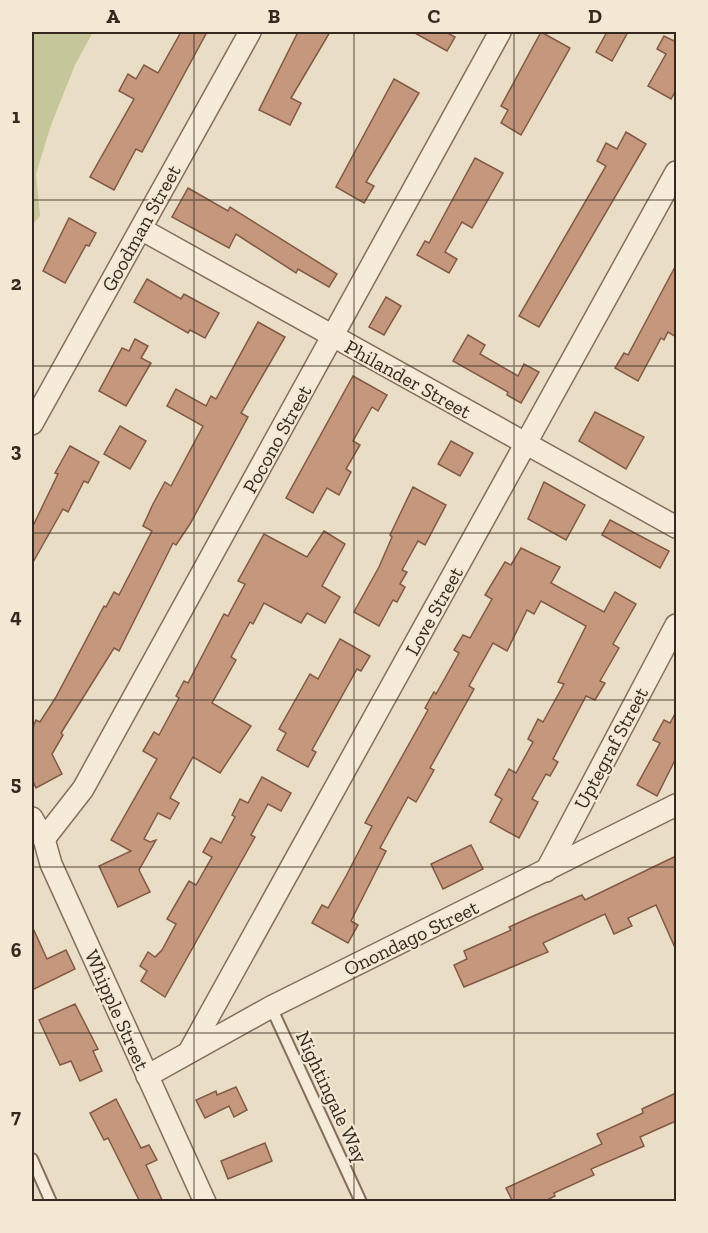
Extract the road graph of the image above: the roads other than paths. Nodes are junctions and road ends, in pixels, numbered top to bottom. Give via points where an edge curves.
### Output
1 (250, 32) edge
2 (500, 32) edge
3 (676, 172) edge
4 (141, 230) junction
5 (333, 337) junction
6 (32, 424) edge
7 (527, 444) junction
8 (676, 528) edge
9 (676, 625) edge
10 (676, 805) edge
11 (36, 826) edge
12 (546, 871) junction
13 (272, 1007) junction
14 (190, 1050) junction
15 (147, 1076) junction
16 (32, 1159) edge
17 (51, 1202) edge
18 (205, 1202) edge
19 (361, 1202) edge

1 - 4 street, Goodman Street
2 - 5 street, Pocono Street
3 - 7 street, Love Street
4 - 5 street, Philander Street
4 - 6 street, Goodman Street
5 - 7 street, Philander Street
5 - 11 street, Pocono Street via 83,789
7 - 8 street, Philander Street
7 - 14 street, Love Street
9 - 12 street, Uptegraf Street
10 - 12 street, Onondago Street
11 - 15 street, Whipple Street
12 - 13 street, Onondago Street
13 - 14 street, Onondago Street
13 - 19 lane, Nightingale Way
14 - 15 street, Onondago Street
15 - 18 street, Whipple Street
16 - 17 lane

